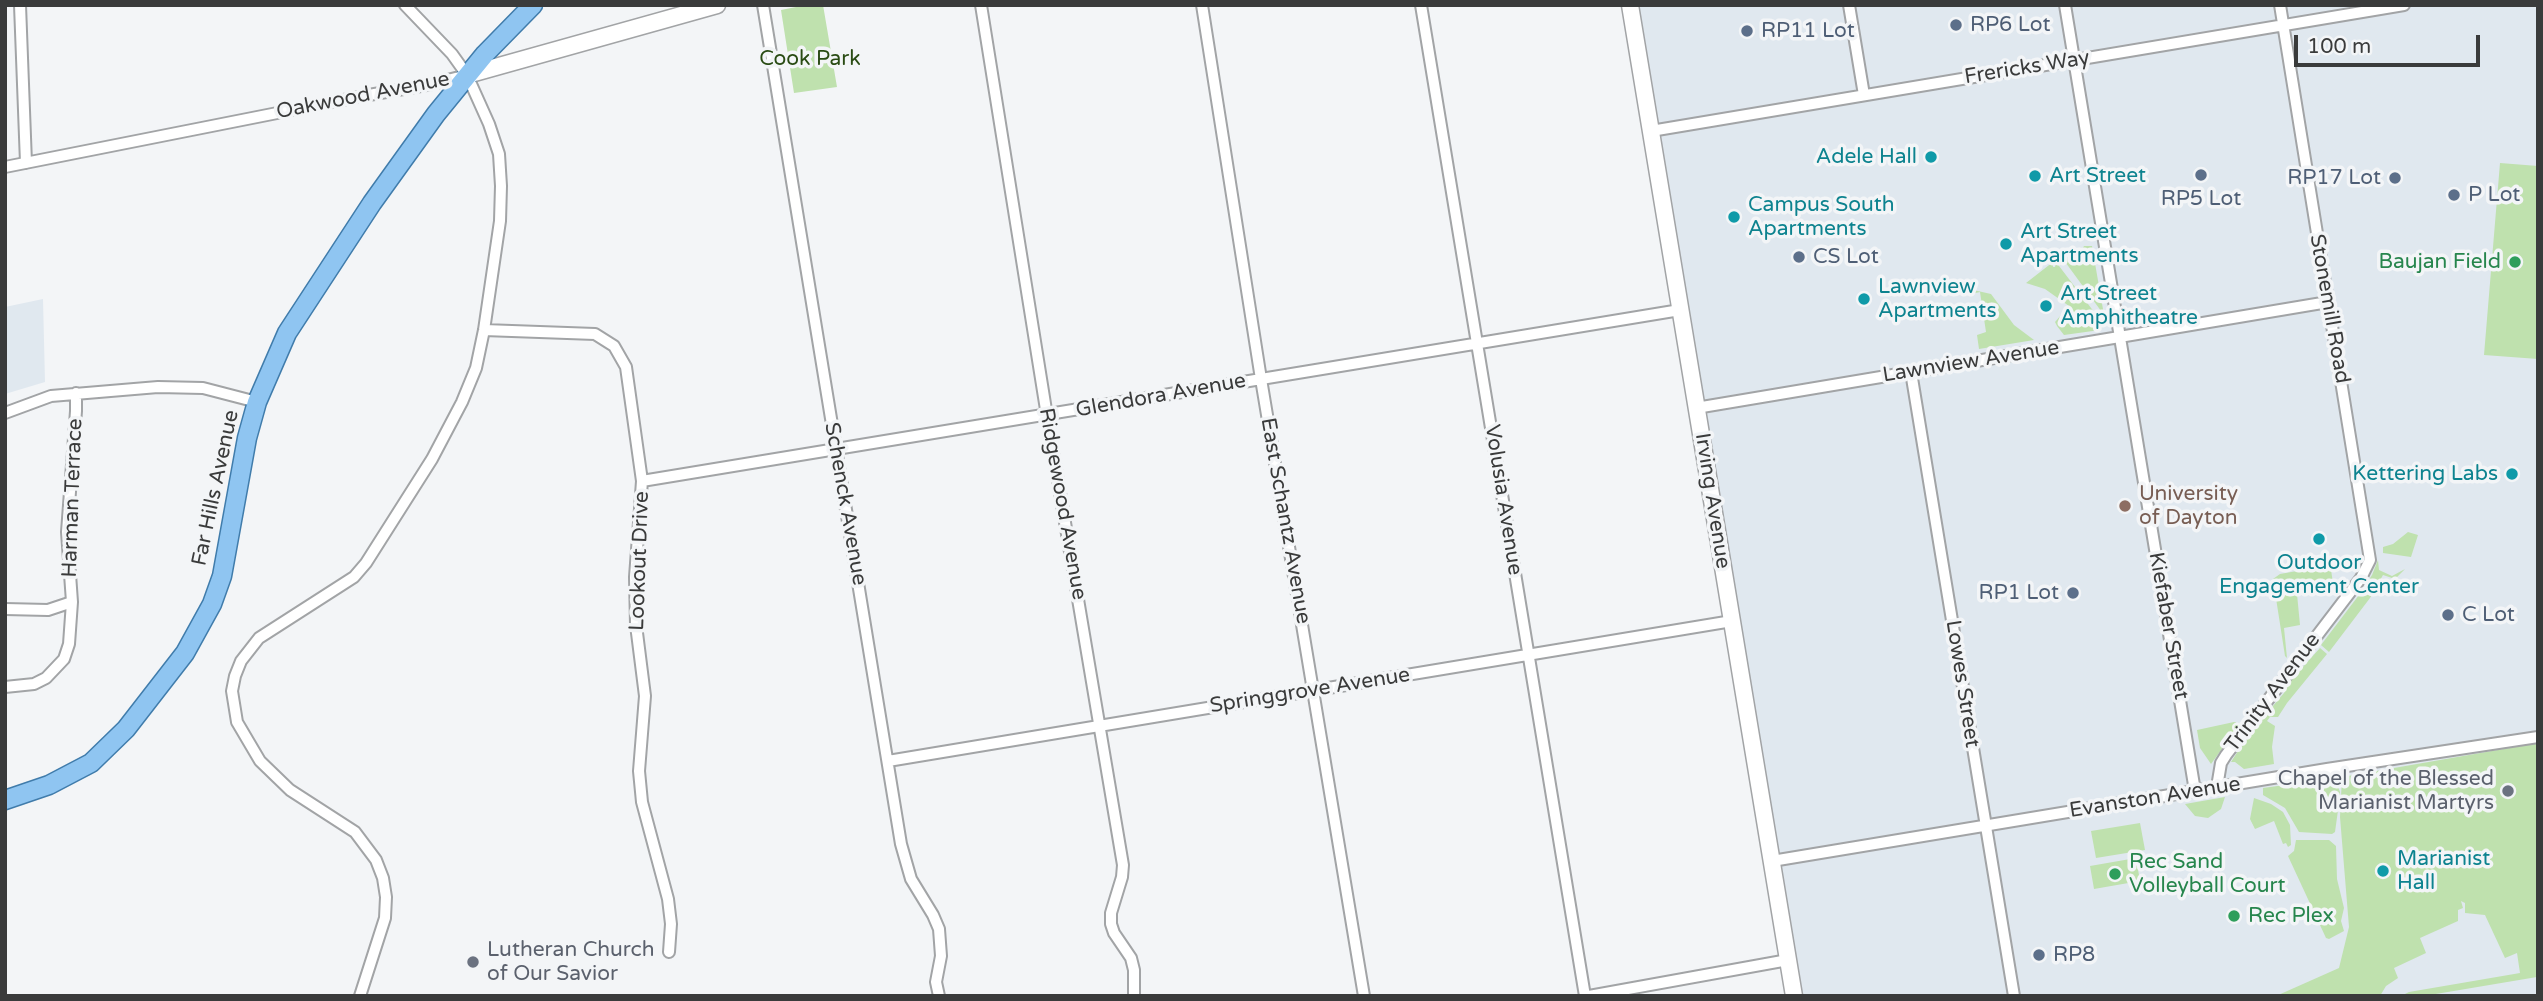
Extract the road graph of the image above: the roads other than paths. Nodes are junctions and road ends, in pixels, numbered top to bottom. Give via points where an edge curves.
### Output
1 (20, 5) edge
2 (405, 5) edge
3 (533, 5) edge
4 (717, 5) edge
5 (763, 5) edge
6 (981, 5) edge
7 (1202, 5) edge
8 (1421, 5) edge
9 (1630, 5) edge
10 (1849, 5) edge
11 (2065, 5) edge
12 (2280, 5) edge
13 (2404, 5) edge
14 (2283, 26) junction
15 (2074, 61) junction
16 (467, 75) junction
17 (1864, 95) junction
18 (1651, 131) junction
19 (26, 163) junction
20 (5, 167) edge
21 (2328, 302) junction
22 (1680, 310) junction
23 (484, 330) junction
24 (2120, 338) junction
25 (1477, 344) junction
26 (1911, 372) junction
27 (1261, 379) junction
28 (76, 393) junction
29 (257, 402) junction
30 (1696, 408) junction
31 (5, 413) edge
32 (1047, 416) junction
33 (836, 450) junction
34 (642, 481) junction
35 (72, 602) junction
36 (2342, 604) joint
37 (5, 609) edge
38 (1732, 621) junction
39 (1529, 656) junction
40 (5, 687) edge
41 (1314, 690) junction
42 (1099, 724) junction
43 (2538, 737) edge
44 (888, 761) junction
45 (2217, 787) junction
46 (2195, 791) junction
47 (5, 800) edge
48 (1986, 825) junction
49 (1772, 861) junction
50 (669, 952) dead end
51 (1788, 960) junction
52 (360, 996) edge
53 (939, 996) edge
54 (1134, 996) edge
55 (1364, 996) edge
56 (1587, 996) edge
57 (1794, 996) edge
58 (2014, 996) edge

1 - 19 street
2 - 16 street
3 - 16 main road, Far Hills Avenue
4 - 16 street, Oakwood Avenue
5 - 33 street, Schenck Avenue
6 - 32 street, Ridgewood Avenue
7 - 27 street, East Schantz Avenue
8 - 25 street, Volusia Avenue
9 - 18 street, Irving Avenue
10 - 17 street
11 - 15 street, Kiefaber Street
12 - 14 street, Stonemill Road
13 - 14 street, Frericks Way
14 - 15 street, Frericks Way
14 - 21 street, Stonemill Road
15 - 17 street, Frericks Way
15 - 24 street, Kiefaber Street
16 - 19 street, Oakwood Avenue
16 - 23 street via 494,138 500,166 500,221
16 - 29 main road, Far Hills Avenue via 407,152 309,297
17 - 18 street, Frericks Way
18 - 22 street, Irving Avenue
19 - 20 street, Oakwood Avenue
21 - 24 street, Lawnview Avenue
21 - 36 street, Stonemill Road via 2370,556 2366,571
22 - 25 street, Glendora Avenue
22 - 30 street, Irving Avenue
23 - 34 street, Lookout Drive via 584,332 614,346 626,367
23 - 52 street via 474,374 459,409 366,563 354,577 259,638 240,661 232,691 237,722 260,761 290,790 355,832 376,860 386,897 385,918
24 - 26 street, Lawnview Avenue
24 - 46 street, Kiefaber Street
25 - 27 street, Glendora Avenue
25 - 39 street, Volusia Avenue
26 - 30 street, Lawnview Avenue
26 - 48 street, Lowes Street
27 - 32 street, Glendora Avenue
27 - 41 street, East Schantz Avenue
28 - 29 street via 192,387
28 - 31 street
28 - 35 street, Harman Terrace via 67,532
29 - 47 main road, Far Hills Avenue via 222,576 185,653 126,729 91,763 49,785
30 - 38 street, Irving Avenue
32 - 33 street, Glendora Avenue
32 - 42 street, Ridgewood Avenue
33 - 34 street, Glendora Avenue
33 - 44 street, Schenck Avenue
34 - 50 street, Lookout Drive via 635,577 645,696 639,772 642,802 668,899
35 - 37 street, Harman Terrace via 48,610
35 - 40 street, Harman Terrace via 69,645 56,670 34,684
36 - 45 street, Trinity Avenue via 2226,755
38 - 39 street, Springgrove Avenue
38 - 49 street, Irving Avenue
39 - 41 street, Springgrove Avenue
39 - 56 street, Volusia Avenue
41 - 42 street, Springgrove Avenue
41 - 55 street, East Schantz Avenue
42 - 44 street, Springgrove Avenue
42 - 54 street, Ridgewood Avenue via 1123,865 1111,924 1131,958
43 - 45 street, Evanston Avenue
44 - 53 street, Schenck Avenue via 905,864 939,929
45 - 46 street, Evanston Avenue
46 - 48 street, Evanston Avenue
48 - 49 street, Evanston Avenue
48 - 58 street, Lowes Street
49 - 51 street, Irving Avenue
51 - 56 street
51 - 57 street, Irving Avenue

